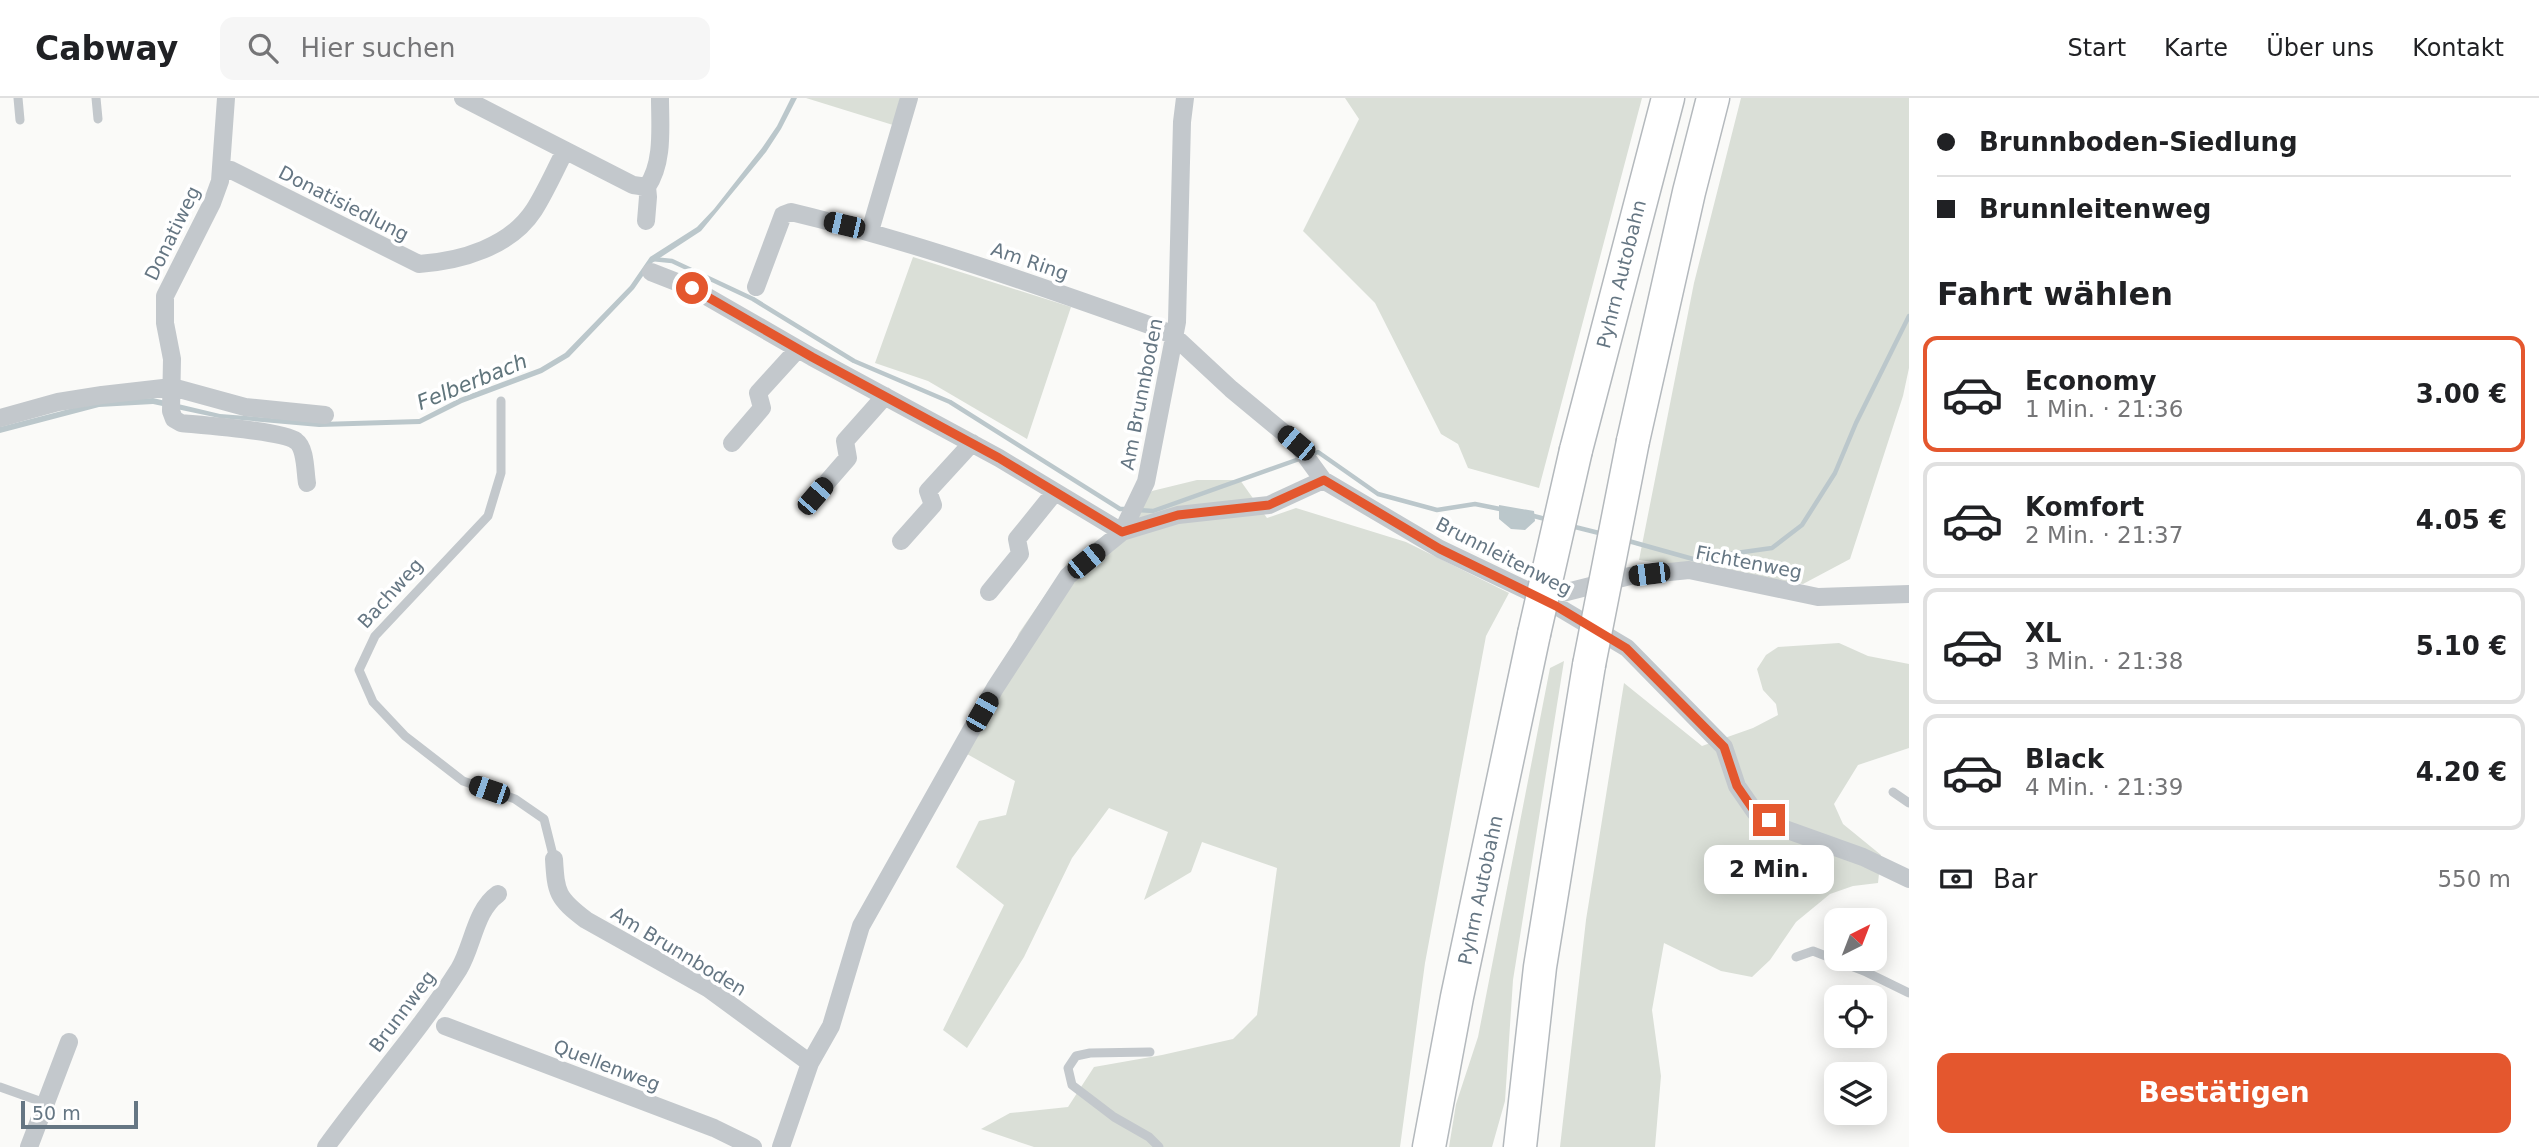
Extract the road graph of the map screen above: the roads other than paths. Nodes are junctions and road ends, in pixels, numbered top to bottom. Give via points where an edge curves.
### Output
1 (18, 98) edge
2 (96, 98) edge
3 (226, 98) edge
4 (463, 98) edge
5 (660, 98) edge
6 (909, 98) edge
7 (1185, 98) edge
8 (1668, 98) edge
9 (1713, 98) edge
10 (98, 119) dead end
11 (20, 120) dead end
12 (565, 151) junction
13 (222, 168) junction
14 (647, 187) junction
15 (646, 221) dead end
16 (870, 231) junction
17 (650, 272) dead end
18 (756, 287) dead end
19 (1174, 336) junction
20 (798, 349) junction
21 (885, 397) junction
22 (172, 399) junction
23 (501, 401) dead end
24 (325, 415) dead end
25 (0, 418) edge
26 (732, 443) dead end
27 (972, 443) junction
28 (1324, 480) junction
29 (307, 483) dead end
30 (1055, 492) junction
31 (815, 496) dead end
32 (1125, 526) junction
33 (901, 541) dead end
34 (989, 592) dead end
35 (1909, 594) edge
36 (1543, 598) junction
37 (1893, 792) dead end
38 (1909, 803) edge
39 (554, 859) joint
40 (1909, 879) edge
41 (498, 894) dead end
42 (1796, 957) dead end
43 (1909, 993) edge
44 (445, 1026) dead end
45 (69, 1042) dead end
46 (1150, 1052) dead end
47 (810, 1063) junction
48 (0, 1087) edge
49 (45, 1103) junction
50 (29, 1147) edge
51 (326, 1147) edge
52 (752, 1147) edge
53 (781, 1147) edge
54 (1159, 1147) edge
55 (1430, 1147) edge
56 (1520, 1147) edge

1 - 11 lane
2 - 10 lane
3 - 13 street, Donatiweg
4 - 12 street
5 - 14 street via 658,157
6 - 16 street
7 - 19 street, Am Brunnboden
8 - 55 highway, Pyhrn Autobahn, bridge via 1576,450 1534,634
9 - 56 highway, bridge via 1633,441 1589,665 1540,967
12 - 13 street, Donatisiedlung via 534,211 507,238 477,251 419,264
12 - 14 street via 633,185
13 - 22 street, Donatiweg via 212,203 165,296
14 - 15 street
16 - 18 street, Am Ring via 791,212 783,215
16 - 19 street, Am Ring via 963,259
17 - 20 street via 692,288
19 - 28 street, Brunnleitenweg via 1299,448
19 - 32 street, Am Brunnboden via 1146,482
20 - 21 street
20 - 26 street via 758,393 762,408
21 - 27 street
21 - 31 street via 845,441 848,458
22 - 24 street
22 - 25 street via 91,397
22 - 29 street via 174,419 181,423 295,440 301,447
23 - 39 lane, Bachweg via 501,473 488,516 375,636 359,670 373,702 405,736 463,781 515,799 544,819
27 - 30 street
27 - 33 street via 928,491 933,505
28 - 32 street via 1269,505
28 - 36 street, Brunnleitenweg via 1440,549
30 - 32 street
30 - 34 street via 1017,539 1020,554
32 - 47 street, Am Brunnboden via 1068,576 995,688 861,926 831,1026
35 - 36 street, Fichtenweg via 1818,597 1689,570 1630,576
36 - 40 street, Brunnleitenweg via 1626,648 1664,686 1724,747 1737,786 1755,812 1782,828
37 - 38 lane
39 - 47 street, Am Brunnboden via 556,890 569,907 709,989
41 - 51 street, Brunnweg via 486,903 467,957 427,1018
42 - 43 lane via 1813,951
44 - 52 street, Quellenweg via 714,1128
45 - 49 street
46 - 54 lane via 1090,1053 1076,1056 1068,1068 1072,1085
47 - 53 street, Am Brunnboden
48 - 49 lane
49 - 50 street

